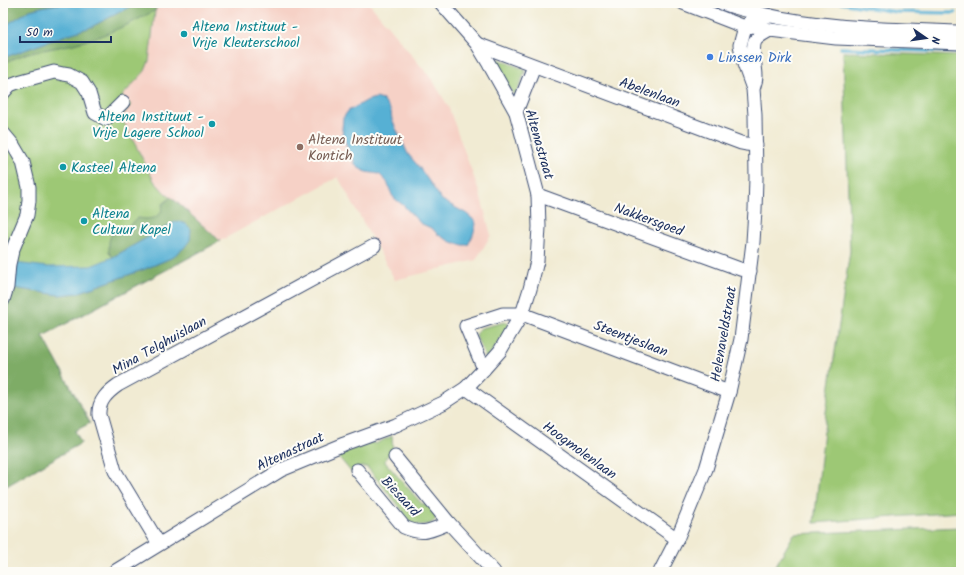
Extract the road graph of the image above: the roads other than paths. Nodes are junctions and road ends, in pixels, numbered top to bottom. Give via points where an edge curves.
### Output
1 (441, 3) edge
2 (682, 3) edge
3 (722, 3) edge
4 (770, 16) junction
5 (745, 27) junction
6 (770, 30) junction
7 (817, 30) junction
8 (961, 32) edge
9 (961, 43) edge
10 (477, 44) junction
11 (534, 66) junction
12 (753, 89) junction
13 (3, 93) edge
14 (123, 102) dead end
15 (516, 112) junction
16 (3, 133) edge
17 (756, 145) junction
18 (538, 195) junction
19 (374, 246) dead end
20 (750, 271) junction
21 (3, 300) edge
22 (522, 314) junction
23 (484, 369) junction
24 (466, 388) junction
25 (729, 392) junction
26 (395, 457) dead end
27 (357, 470) dead end
28 (449, 523) junction
29 (677, 539) junction
30 (159, 544) junction
31 (114, 572) edge
32 (494, 572) edge
33 (660, 572) edge

1 - 10 street, Altenastraat
2 - 5 street
3 - 4 street
4 - 5 street via 751,20
4 - 7 street
5 - 6 street via 754,26
5 - 12 street, Helenaveldstraat via 740,45
6 - 7 street
6 - 12 street, Helenaveldstraat via 754,44 756,78
7 - 8 street via 858,28
7 - 9 street via 836,38
10 - 11 street, Abelenlaan
10 - 15 street, Altenastraat
11 - 15 street
11 - 17 street, Abelenlaan via 741,143
12 - 17 street, Helenaveldstraat
13 - 14 street via 10,85 54,72 69,75 82,82 89,93 95,113 106,119
15 - 18 street, Altenastraat
16 - 21 street via 23,162 29,187 27,215 16,239
17 - 20 street, Helenaveldstraat via 755,210
18 - 20 street, Nakkersgoed
18 - 22 street, Altenastraat via 537,262
19 - 30 street, Mina Telghuislaan via 118,385 104,397 98,410 115,471
20 - 25 street, Helenaveldstraat via 741,338
22 - 23 street, Altenastraat via 500,351
22 - 23 street via 503,314 466,326
22 - 25 street, Steentjeslaan
23 - 24 street, Altenastraat
24 - 29 street, Hoogmolenlaan
24 - 30 street, Altenastraat via 443,403 396,425 280,470
25 - 29 street, Helenaveldstraat via 706,469
26 - 28 street, Biesaard
27 - 28 street, Biesaard via 404,527 422,532
28 - 32 street, Biesaard
29 - 33 street, Helenaveldstraat
30 - 31 street, Altenastraat

